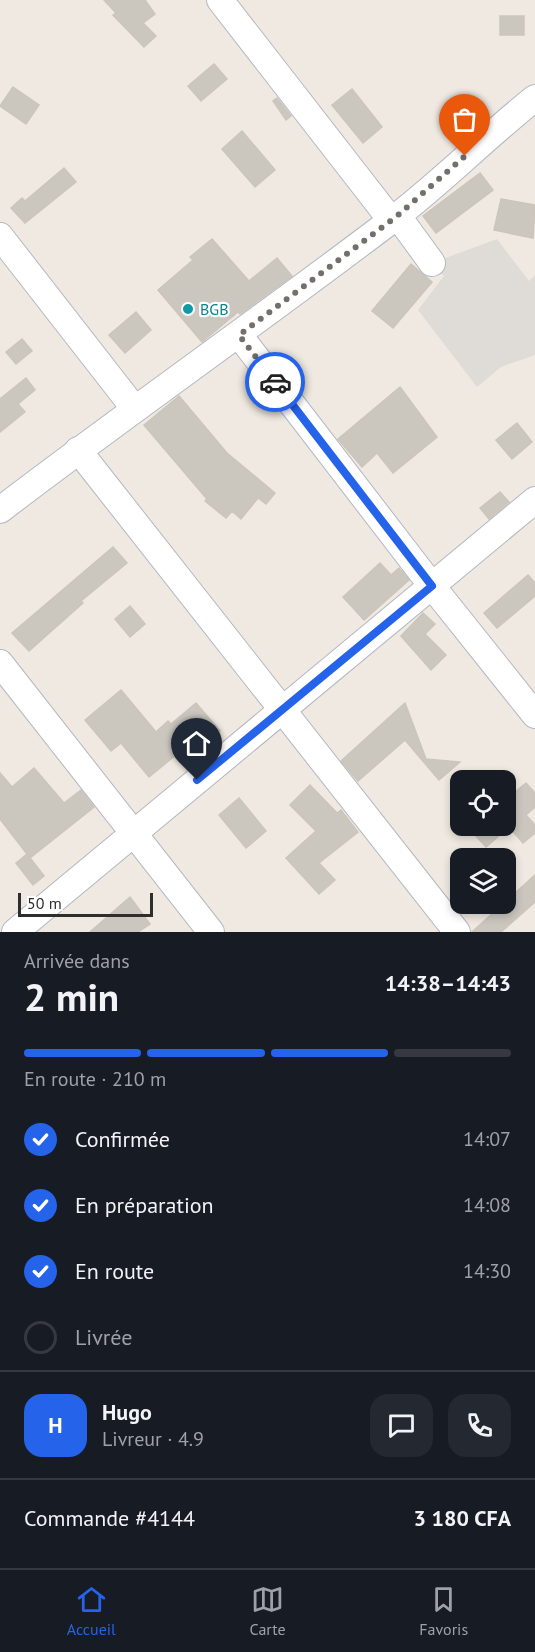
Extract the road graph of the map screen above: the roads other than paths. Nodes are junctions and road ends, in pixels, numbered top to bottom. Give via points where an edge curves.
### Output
1 (220, 0) edge
2 (535, 98) edge
3 (394, 218) junction
4 (0, 236) edge
5 (432, 263) dead end
6 (9, 266) edge
7 (239, 335) junction
8 (134, 408) junction
9 (78, 450) junction
10 (535, 500) edge
11 (0, 510) edge
12 (432, 586) junction
13 (0, 663) edge
14 (282, 710) junction
15 (535, 715) edge
16 (134, 833) junction
17 (15, 932) edge
18 (211, 932) edge
19 (457, 932) edge

1 - 3 street
2 - 3 street
3 - 5 street
3 - 7 street
4 - 6 street
6 - 8 street
7 - 8 street
7 - 12 street
8 - 9 street
9 - 11 street
9 - 14 street
10 - 12 street
12 - 14 street
12 - 15 street
13 - 16 street
14 - 16 street
14 - 19 street
16 - 17 street
16 - 18 street

